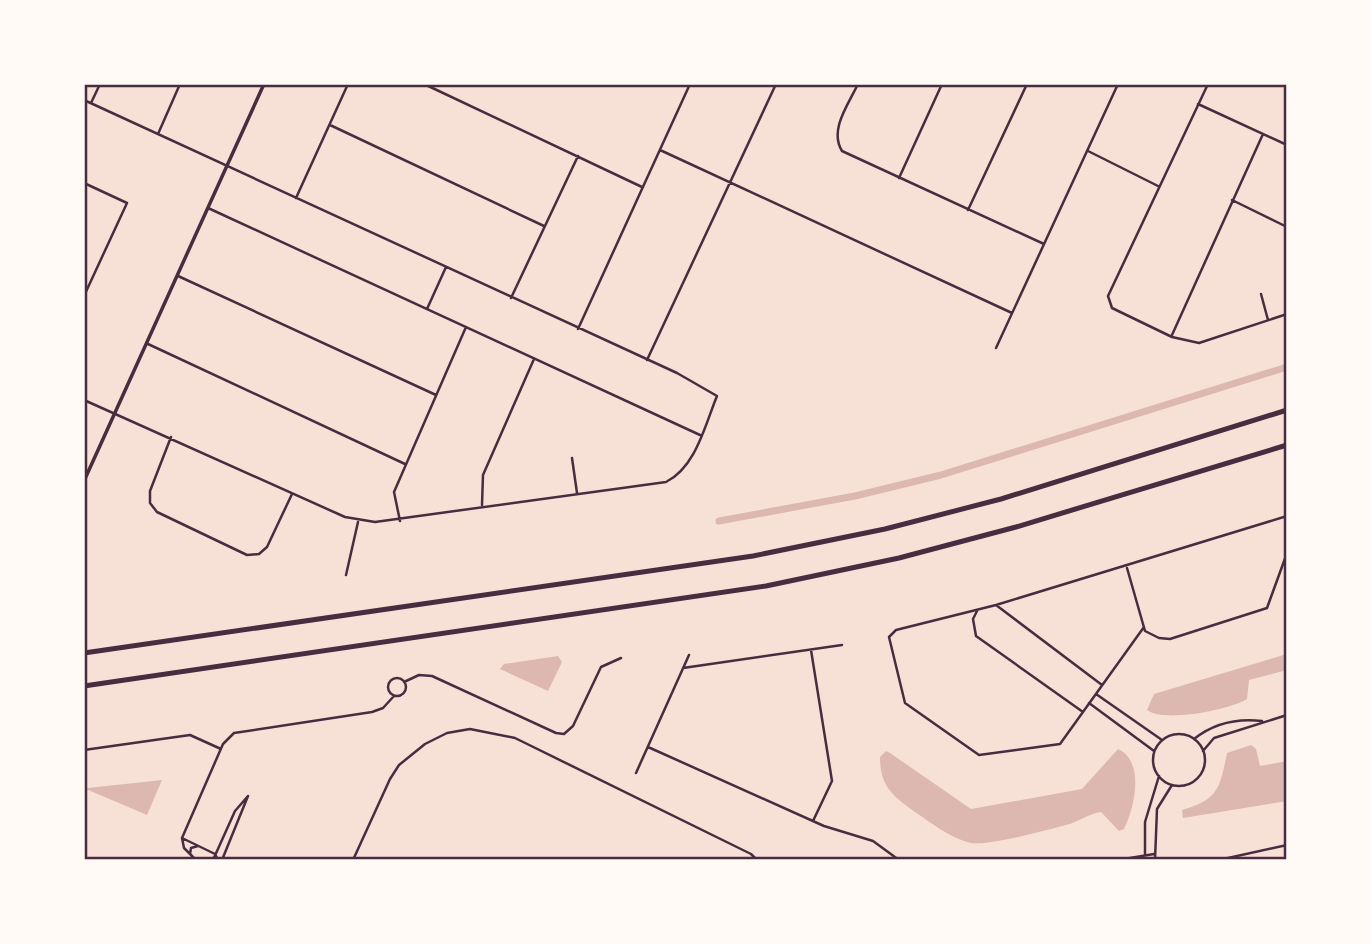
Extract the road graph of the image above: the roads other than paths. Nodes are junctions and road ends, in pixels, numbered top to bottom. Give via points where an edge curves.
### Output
1 (100, 84) edge
2 (180, 84) edge
3 (264, 84) edge
4 (348, 84) edge
5 (424, 84) edge
6 (690, 84) edge
7 (776, 84) edge
8 (858, 84) edge
9 (942, 84) edge
10 (1027, 84) edge
11 (1118, 84) edge
12 (1208, 84) edge
13 (84, 100) edge
14 (91, 103) junction
15 (1199, 104) junction
16 (330, 125) junction
17 (158, 134) junction
18 (1263, 134) junction
19 (1287, 145) edge
20 (660, 150) junction
21 (1087, 151) junction
22 (579, 156) junction
23 (227, 165) junction
24 (899, 178) junction
25 (84, 183) edge
26 (729, 183) junction
27 (1158, 186) junction
28 (642, 187) junction
29 (296, 198) junction
30 (1232, 200) junction
31 (208, 208) junction
32 (968, 210) junction
33 (544, 226) junction
34 (1287, 227) edge
35 (1044, 244) junction
36 (446, 267) junction
37 (177, 275) junction
38 (1261, 295) dead end
39 (84, 296) edge
40 (511, 298) junction
41 (427, 309) junction
42 (1012, 313) junction
43 (1287, 314) edge
44 (1268, 320) junction
45 (466, 327) junction
46 (578, 328) junction
47 (1172, 337) junction
48 (146, 343) junction
49 (996, 348) dead end
50 (534, 359) junction
51 (647, 360) junction
52 (436, 395) junction
53 (84, 400) edge
54 (1287, 410) edge
55 (115, 412) junction
56 (700, 435) junction
57 (172, 438) junction
58 (1287, 445) edge
59 (572, 458) dead end
60 (405, 464) junction
61 (84, 481) edge
62 (292, 493) junction
63 (577, 494) junction
64 (482, 506) junction
65 (1287, 516) edge
66 (400, 521) junction
67 (358, 522) junction
68 (1287, 553) edge
69 (1126, 567) junction
70 (346, 575) dead end
71 (996, 605) junction
72 (977, 611) junction
73 (1145, 629) junction
74 (842, 645) dead end
75 (811, 650) junction
76 (84, 653) edge
77 (689, 654) dead end
78 (621, 658) dead end
79 (683, 668) junction
80 (404, 682) junction
81 (1102, 685) junction
82 (84, 686) edge
83 (1096, 694) junction
84 (394, 696) junction
85 (1089, 703) junction
86 (1083, 712) junction
87 (1287, 715) edge
88 (1262, 721) junction
89 (1194, 739) junction
90 (1162, 740) junction
91 (648, 747) junction
92 (221, 749) junction
93 (84, 750) edge
94 (1154, 751) junction
95 (1203, 751) junction
96 (636, 773) dead end
97 (1159, 776) junction
98 (1172, 785) junction
99 (813, 821) junction
100 (182, 838) junction
101 (1287, 845) edge
102 (198, 846) junction
103 (190, 854) junction
104 (1154, 854) junction
105 (215, 855) junction
106 (1144, 858) edge
107 (196, 860) edge
108 (218, 860) edge
109 (353, 860) edge
110 (757, 860) edge
111 (899, 860) edge
112 (1118, 860) edge
113 (1155, 860) edge
114 (1219, 860) edge

1 - 14 street
2 - 17 street
3 - 23 street
4 - 16 street
5 - 22 street
6 - 20 street
7 - 26 street
8 - 24 street via 835,141 842,151
9 - 24 street
10 - 32 street
11 - 21 street
12 - 15 street
13 - 14 street
14 - 17 street
15 - 18 street
15 - 27 street
16 - 29 street
16 - 33 street
17 - 23 street
18 - 19 street
18 - 30 street
20 - 26 street
20 - 28 street
21 - 27 street
21 - 35 street
22 - 28 street
22 - 33 street
23 - 29 street
23 - 31 street
24 - 32 street
25 - 39 street via 127,203
26 - 42 street
26 - 51 street
27 - 47 street via 1108,296 1112,308
28 - 46 street
29 - 36 street
30 - 34 street
30 - 47 street
31 - 37 street
31 - 41 street
32 - 35 street
33 - 40 street
35 - 42 street
36 - 40 street
36 - 41 street
37 - 48 street
37 - 52 street
38 - 44 street
40 - 46 street
41 - 45 street
42 - 49 street
43 - 44 street
44 - 47 street via 1199,343
45 - 50 street
45 - 52 street
46 - 51 street
48 - 55 street
48 - 60 street
50 - 56 street
50 - 64 street via 483,475
51 - 56 street via 718,396
52 - 60 street
53 - 55 street
54 - 76 highway via 1001,499 754,556
55 - 57 street
55 - 61 street
56 - 63 street via 688,464 666,482
57 - 62 street
57 - 62 street via 150,491 150,503 157,512 247,555 259,554 267,547
58 - 82 highway via 979,537 766,586
59 - 63 street
60 - 66 street via 394,492
62 - 67 street
63 - 64 street
64 - 66 street
65 - 69 street
66 - 67 street
67 - 70 street
68 - 73 street via 1267,608 1170,639 1158,638
69 - 71 street
69 - 73 street
71 - 72 street
71 - 81 street
72 - 86 street via 973,619 976,636
72 - 86 street via 890,634 905,703 979,755 1060,744
73 - 81 street
74 - 75 street
75 - 79 street
75 - 99 street via 832,781
77 - 79 street
78 - 80 street via 601,667 573,726 564,734 432,676
79 - 91 street
80 - 84 street via 405,692
80 - 84 street via 398,678 390,681 388,689
81 - 83 street
83 - 85 street
83 - 90 street
84 - 92 street via 372,712 237,732
85 - 86 street
85 - 94 street
87 - 88 street
88 - 89 street via 1225,723
88 - 95 street via 1214,738
89 - 90 street via 1180,734
89 - 95 street
90 - 94 street
91 - 96 street
91 - 99 street
92 - 93 street via 190,735
92 - 100 street
94 - 97 street
95 - 98 street via 1198,777
97 - 98 street
97 - 106 street via 1144,822
98 - 104 street via 1157,809
99 - 111 street via 873,841
100 - 102 street
100 - 103 street
101 - 114 street
102 - 103 street via 191,848
102 - 105 street
103 - 107 street
104 - 106 street
104 - 113 street
105 - 108 street
105 - 108 street via 235,811 248,796
106 - 112 street
109 - 110 street via 399,765 436,738 470,729 515,737

